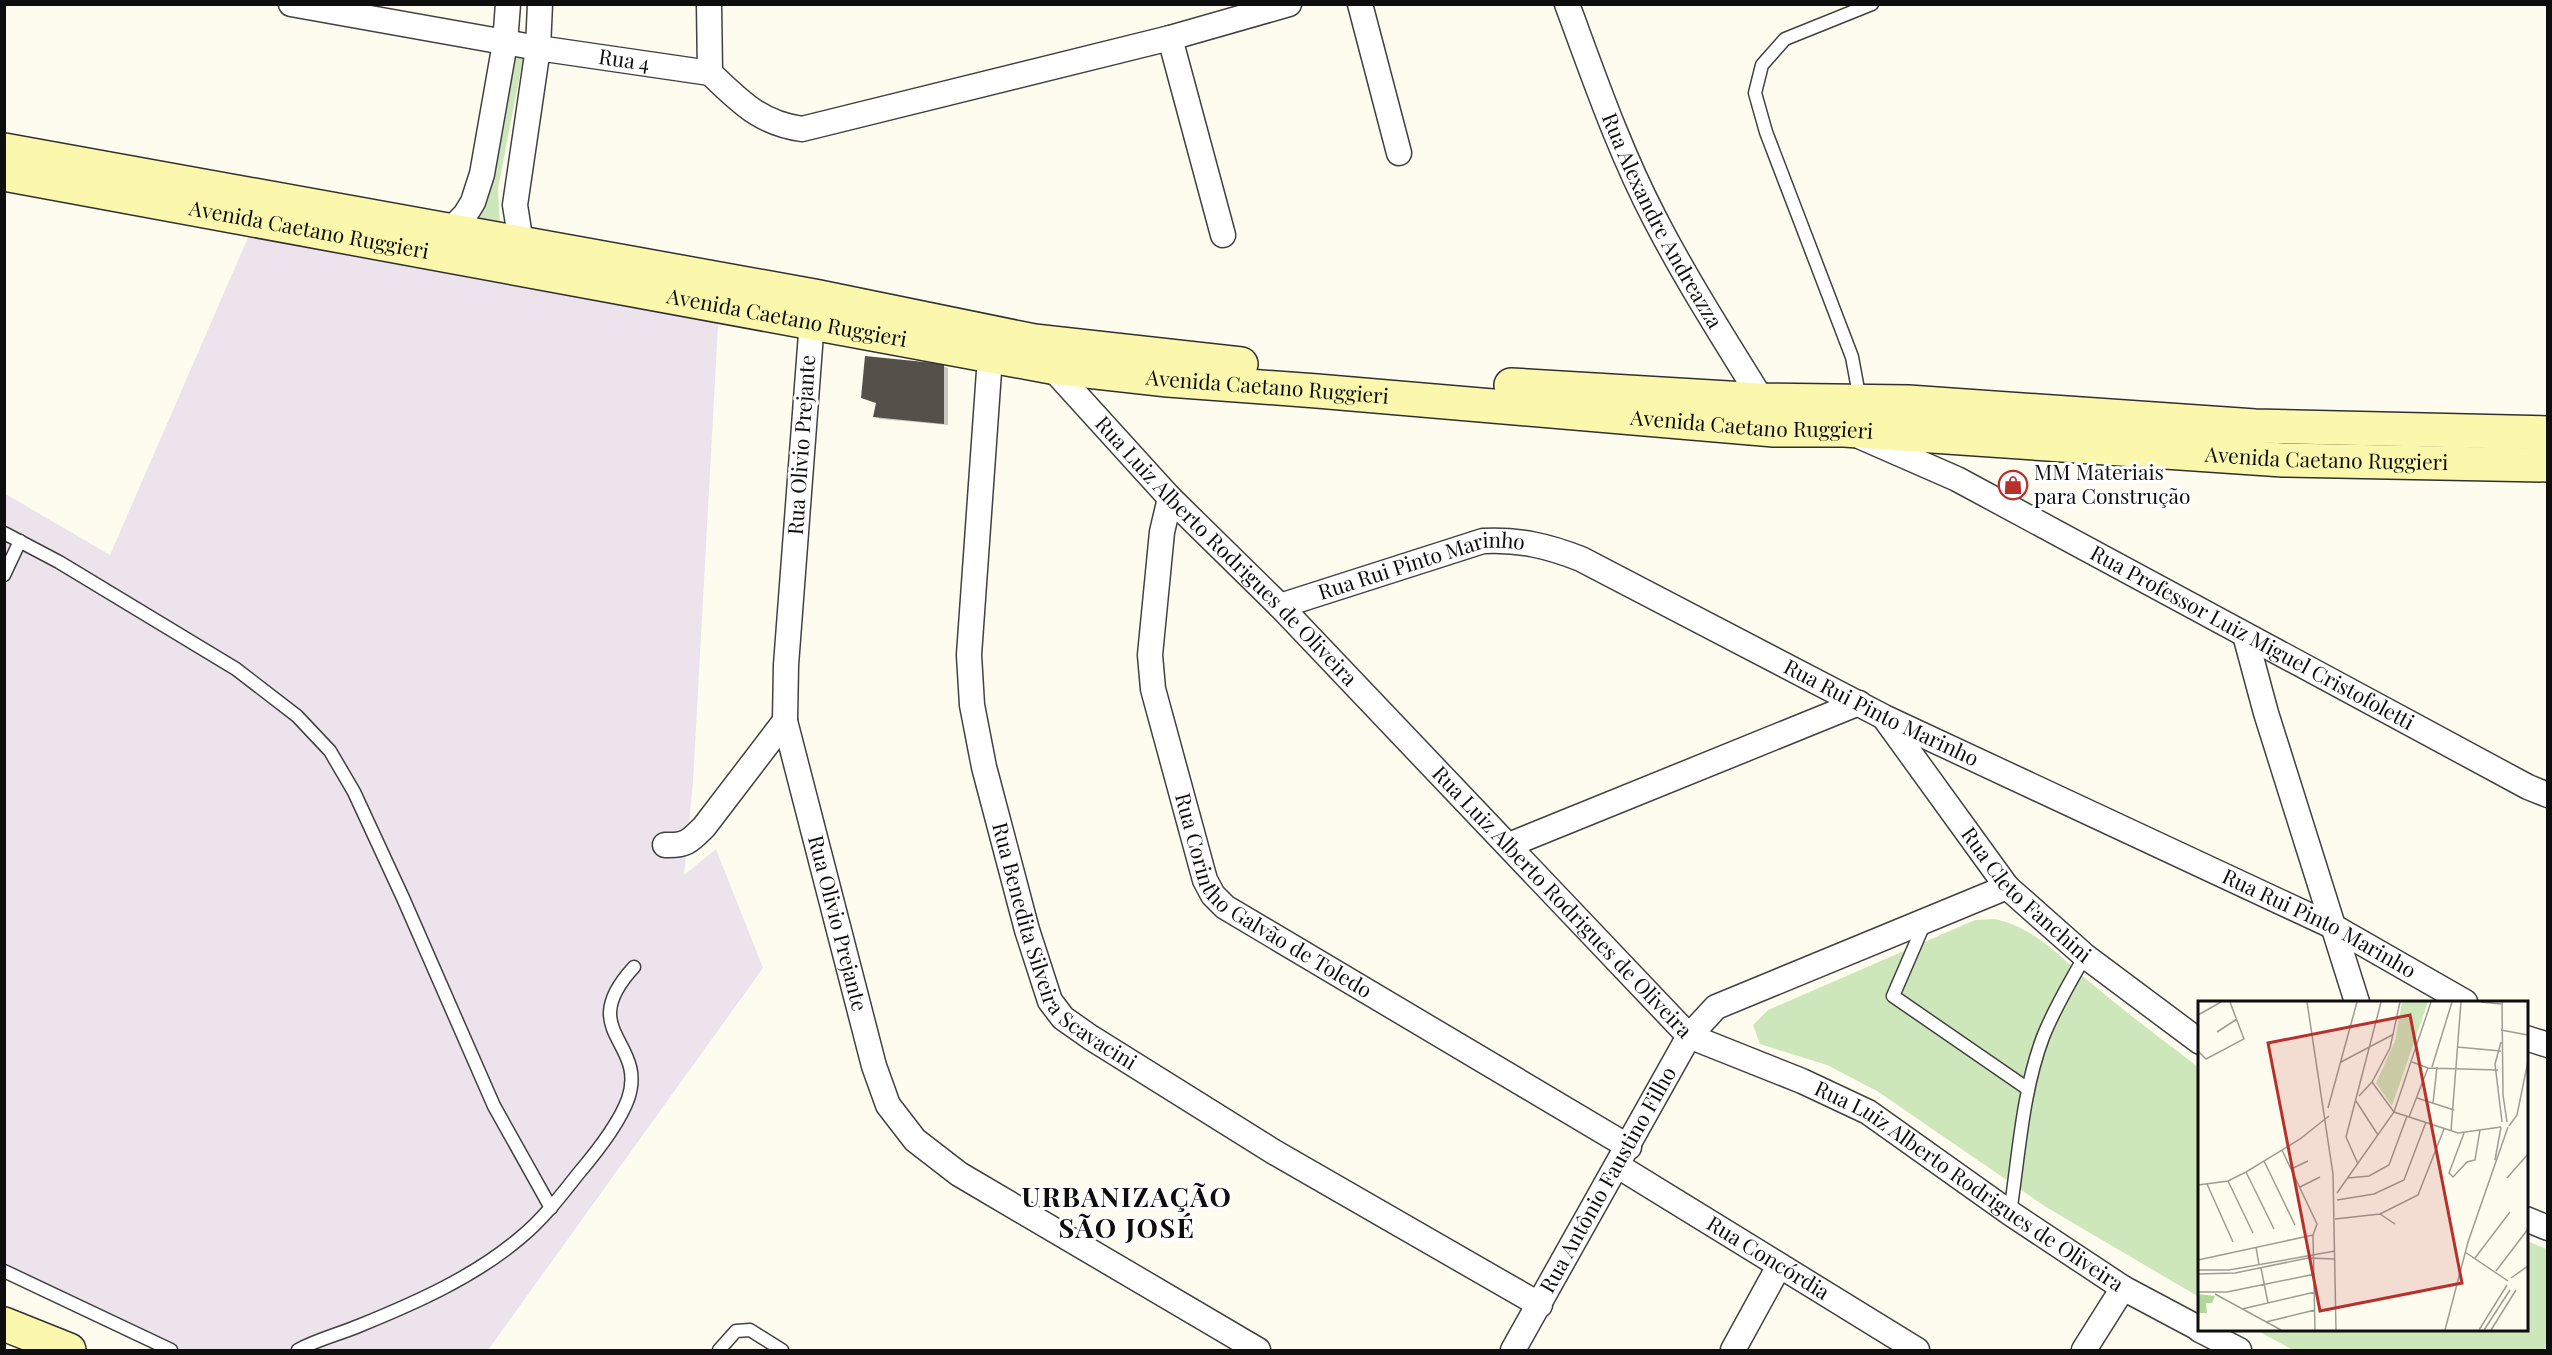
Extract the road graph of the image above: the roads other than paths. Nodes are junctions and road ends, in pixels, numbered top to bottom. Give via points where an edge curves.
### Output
1 (291, 4) edge
2 (508, 4) edge
3 (540, 4) edge
4 (709, 4) edge
5 (1289, 4) edge
6 (1360, 4) edge
7 (1567, 4) edge
8 (1872, 4) edge
9 (343, 9) edge
10 (1170, 38) junction
11 (505, 43) junction
12 (538, 48) junction
13 (710, 73) junction
14 (4, 150) edge
15 (1399, 153) dead end
16 (4, 174) edge
17 (450, 230) junction
18 (1223, 235) dead end
19 (521, 243) junction
20 (812, 309) junction
21 (990, 357) junction
22 (1051, 367) junction
23 (1762, 400) junction
24 (1860, 401) junction
25 (1908, 402) junction
26 (1774, 430) junction
27 (1844, 430) junction
28 (2547, 433) edge
29 (1922, 436) junction
30 (2547, 465) edge
31 (1957, 479) junction
32 (1170, 498) junction
33 (4, 533) edge
34 (20, 541) junction
35 (4, 575) edge
36 (1280, 606) junction
37 (2245, 635) junction
38 (1859, 703) junction
39 (1884, 717) junction
40 (785, 721) junction
41 (2547, 795) edge
42 (664, 845) dead end
43 (1509, 845) junction
44 (2007, 886) junction
45 (1925, 920) junction
46 (2334, 927) junction
47 (2085, 957) junction
48 (634, 967) dead end
49 (2357, 1001) edge
50 (2462, 1001) edge
51 (1689, 1036) junction
52 (2528, 1039) edge
53 (2198, 1041) edge
54 (2547, 1045) edge
55 (2028, 1089) junction
56 (1623, 1156) junction
57 (551, 1208) junction
58 (2010, 1213) junction
59 (2528, 1220) edge
60 (2547, 1228) edge
61 (1779, 1266) junction
62 (4, 1271) edge
63 (2123, 1288) junction
64 (1540, 1305) junction
65 (4, 1324) edge
66 (2198, 1328) edge
67 (2204, 1331) edge
68 (69, 1350) edge
69 (171, 1350) edge
70 (298, 1350) edge
71 (719, 1350) edge
72 (782, 1350) edge
73 (1258, 1350) edge
74 (1513, 1350) edge
75 (1733, 1350) edge
76 (1917, 1350) edge
77 (2084, 1350) edge
78 (2239, 1350) edge

1 - 9 street, Rua 4
2 - 11 street
3 - 12 street
4 - 13 street
5 - 10 street
6 - 15 street
7 - 23 street, Rua Alexandre Andreazza via 1612,126 1654,218
8 - 24 lane via 1785,39 1762,65 1755,93 1766,132 1852,357
9 - 11 street, Rua 4
10 - 13 street via 802,129 765,119
10 - 18 street
11 - 12 street, Rua 4
11 - 17 street via 482,174 469,209
12 - 13 street, Rua 4
12 - 19 street via 515,205
14 - 17 main road, Avenida Caetano Ruggieri
16 - 20 main road, Avenida Caetano Ruggieri
17 - 19 main road, Avenida Caetano Ruggieri
19 - 20 main road, Avenida Caetano Ruggieri
20 - 21 main road, Avenida Caetano Ruggieri
20 - 23 main road, Avenida Caetano Ruggieri via 1148,354 1510,385
20 - 40 street, Rua Olivio Prejante
21 - 22 main road, Avenida Caetano Ruggieri
21 - 64 street, Rua Benedita Silveira Scavacini via 969,655 972,705 1024,919 1050,1001 1063,1018 1090,1037 1264,1146
22 - 26 main road, Avenida Caetano Ruggieri
22 - 32 street, Rua Luiz Alberto Rodrigues de Oliveira
23 - 24 main road, Avenida Caetano Ruggieri
23 - 26 street, Rua Alexandre Andreazza
24 - 25 main road, Avenida Caetano Ruggieri
25 - 28 main road, Avenida Caetano Ruggieri via 2255,426
25 - 29 street, Rua Professor Luiz Miguel Cristofoletti
26 - 27 main road, Avenida Caetano Ruggieri
27 - 29 main road, Avenida Caetano Ruggieri
27 - 31 street, Rua Professor Luiz Miguel Cristofoletti
29 - 30 main road, Avenida Caetano Ruggieri via 2283,460
29 - 31 street, Rua Professor Luiz Miguel Cristofoletti
31 - 37 street, Rua Professor Luiz Miguel Cristofoletti
32 - 36 street, Rua Luiz Alberto Rodrigues de Oliveira
32 - 56 street, Rua Corintho Galvão de Toledo via 1162,532 1150,655 1153,689 1205,880 1214,895 1225,907
33 - 34 lane
34 - 35 lane
34 - 57 lane via 236,669 297,716 330,751 354,792 403,898 494,1106
36 - 38 street, Rua Rui Pinto Marinho via 1483,541 1507,539 1548,546 1581,559
36 - 43 street, Rua Luiz Alberto Rodrigues de Oliveira
37 - 41 street, Rua Professor Luiz Miguel Cristofoletti
37 - 46 street via 2265,713
38 - 39 street, Rua Rui Pinto Marinho
38 - 43 street
39 - 44 street, Rua Cleto Fanchini
39 - 46 street, Rua Rui Pinto Marinho
40 - 42 street via 698,833 681,846
40 - 73 street, Rua Olivio Prejante via 871,1055 888,1106 915,1140 959,1174
43 - 51 street, Rua Luiz Alberto Rodrigues de Oliveira
44 - 45 street, Rua Antônio Faustino Filho
44 - 47 street, Rua Cleto Fanchini
45 - 51 street, Rua Antônio Faustino Filho via 1716,1007
45 - 55 lane via 1893,996
46 - 49 street
46 - 50 street, Rua Rui Pinto Marinho
47 - 53 street, Rua Cleto Fanchini
47 - 55 lane via 2043,1037
48 - 57 lane via 621,981 609,1007 611,1025 633,1082 627,1102 598,1149
51 - 56 street, Rua Antônio Faustino Filho
51 - 58 street, Rua Luiz Alberto Rodrigues de Oliveira via 1868,1112
52 - 54 street
55 - 58 lane
56 - 61 street, Rua Concórdia
56 - 64 street, Rua Antônio Faustino Filho
57 - 70 lane via 519,1239 462,1278
58 - 63 street, Rua Luiz Alberto Rodrigues de Oliveira
59 - 60 street
61 - 75 street
61 - 76 street, Rua Concórdia
62 - 69 lane
63 - 66 street, Rua Luiz Alberto Rodrigues de Oliveira
63 - 77 street
64 - 74 street, Rua Antônio Faustino Filho
65 - 68 main road
67 - 78 street, Rua Luiz Alberto Rodrigues de Oliveira
71 - 72 lane via 736,1331 750,1330

